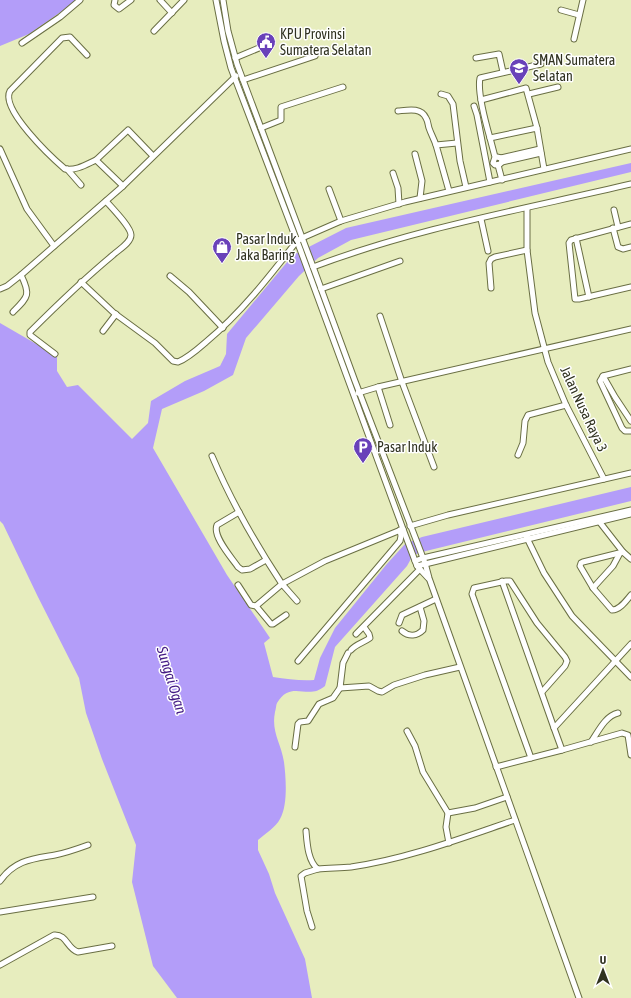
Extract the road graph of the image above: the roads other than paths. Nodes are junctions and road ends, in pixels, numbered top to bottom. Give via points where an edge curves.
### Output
1 (80, 0) edge
2 (115, 0) edge
3 (131, 0) edge
4 (160, 0) edge
5 (184, 0) edge
6 (216, 0) edge
7 (223, 0) edge
8 (583, 0) edge
9 (561, 10) dead end
10 (172, 13) junction
11 (580, 15) junction
12 (154, 32) dead end
13 (574, 39) dead end
14 (22, 43) dead end
15 (271, 43) dead end
16 (87, 55) dead end
17 (316, 56) dead end
18 (235, 58) junction
19 (476, 58) dead end
20 (541, 64) dead end
21 (240, 72) junction
22 (503, 72) junction
23 (235, 77) junction
24 (243, 80) junction
25 (343, 87) dead end
26 (558, 87) dead end
27 (441, 94) dead end
28 (529, 94) junction
29 (481, 100) junction
30 (474, 106) dead end
31 (398, 111) dead end
32 (261, 128) junction
33 (537, 128) junction
34 (490, 138) junction
35 (457, 143) junction
36 (436, 145) junction
37 (0, 149) edge
38 (631, 149) edge
39 (541, 151) junction
40 (415, 154) dead end
41 (154, 156) junction
42 (96, 160) junction
43 (500, 162) junction
44 (67, 169) junction
45 (544, 170) junction
46 (393, 174) dead end
47 (502, 180) junction
48 (490, 182) junction
49 (631, 184) edge
50 (81, 185) dead end
51 (123, 186) junction
52 (466, 187) junction
53 (329, 189) dead end
54 (449, 191) junction
55 (420, 198) junction
56 (106, 201) junction
57 (399, 204) junction
58 (527, 208) junction
59 (614, 210) dead end
60 (481, 219) junction
61 (341, 221) junction
62 (631, 224) edge
63 (615, 227) junction
64 (576, 238) junction
65 (300, 240) junction
66 (54, 246) junction
67 (631, 247) edge
68 (303, 248) junction
69 (527, 250) junction
70 (488, 251) dead end
71 (400, 261) dead end
72 (313, 265) junction
73 (21, 275) junction
74 (170, 276) dead end
75 (81, 282) junction
76 (631, 287) edge
77 (491, 288) dead end
78 (0, 289) edge
79 (321, 289) junction
80 (589, 296) junction
81 (12, 312) dead end
82 (116, 314) junction
83 (380, 316) dead end
84 (223, 328) junction
85 (631, 329) edge
86 (103, 331) dead end
87 (545, 349) junction
88 (55, 354) dead end
89 (631, 369) edge
90 (603, 376) junction
91 (402, 382) junction
92 (378, 387) junction
93 (359, 393) junction
94 (353, 395) junction
95 (566, 405) junction
96 (631, 420) edge
97 (390, 425) dead end
98 (631, 431) edge
99 (518, 455) dead end
100 (212, 456) dead end
101 (434, 468) dead end
102 (631, 473) edge
103 (604, 479) junction
104 (631, 510) edge
105 (239, 512) junction
106 (631, 514) edge
107 (598, 520) junction
108 (410, 526) junction
109 (401, 530) junction
110 (526, 537) junction
111 (622, 552) junction
112 (423, 558) junction
113 (631, 559) edge
114 (266, 560) junction
115 (416, 563) junction
116 (429, 578) junction
117 (502, 581) junction
118 (282, 584) junction
119 (238, 585) dead end
120 (593, 588) junction
121 (631, 595) edge
122 (436, 599) junction
123 (297, 601) dead end
124 (256, 606) junction
125 (420, 607) junction
126 (286, 615) dead end
127 (399, 623) dead end
128 (364, 626) junction
129 (402, 631) dead end
130 (356, 634) dead end
131 (631, 644) edge
132 (298, 661) dead end
133 (615, 661) junction
134 (460, 667) junction
135 (631, 677) edge
136 (340, 688) junction
137 (542, 692) junction
138 (618, 713) dead end
139 (554, 728) junction
140 (408, 732) dead end
141 (591, 742) junction
142 (295, 747) dead end
143 (562, 750) junction
144 (631, 755) edge
145 (531, 758) junction
146 (496, 767) junction
147 (507, 797) junction
148 (448, 813) junction
149 (515, 820) junction
150 (306, 831) dead end
151 (448, 843) junction
152 (88, 845) dead end
153 (318, 870) junction
154 (0, 881) edge
155 (92, 897) dead end
156 (0, 912) edge
157 (312, 927) dead end
158 (112, 946) dead end
159 (0, 965) edge
160 (579, 998) edge

1 - 14 street
2 - 3 street via 114,4 119,9
4 - 10 street
5 - 10 street
6 - 23 street via 224,41
7 - 18 street
8 - 11 street
9 - 11 street
10 - 12 street
11 - 13 street
15 - 18 street
16 - 44 street via 70,37 62,38 19,81 8,96 10,106 20,121
17 - 24 street
18 - 21 street
19 - 22 street via 498,54
20 - 22 street
21 - 23 street
21 - 24 street
22 - 29 street via 480,78
23 - 41 street
23 - 65 street
24 - 32 street
25 - 32 street via 281,107 281,120
26 - 28 street
27 - 35 street via 448,96 453,104
28 - 29 street via 524,88
28 - 33 street
29 - 34 street
30 - 48 street
31 - 36 street via 416,110 423,114
32 - 65 street
33 - 34 street
33 - 39 street
34 - 43 street via 495,157 499,157
35 - 36 street
35 - 52 street
36 - 54 street
37 - 66 street via 27,209
38 - 45 street
39 - 43 street
39 - 45 street
40 - 55 street via 422,181
41 - 42 street via 128,130
41 - 51 street
42 - 44 street
42 - 51 street
43 - 47 street
44 - 50 street
45 - 47 street
46 - 57 street via 398,188
47 - 48 street
48 - 52 street
49 - 58 street
51 - 56 street
52 - 54 street
53 - 61 street
54 - 55 street
55 - 57 street
56 - 66 street
56 - 75 street via 128,228 130,239
57 - 61 street
58 - 60 street
58 - 69 street, Jalan Nusa Raya 3
59 - 63 street
60 - 70 street
60 - 72 street via 410,235
61 - 65 street
62 - 63 street
63 - 64 street
63 - 67 street via 618,247
64 - 80 street
64 - 80 street via 569,243 574,298
65 - 68 street
65 - 84 street
66 - 73 street
68 - 72 street
68 - 94 street via 308,270
69 - 77 street via 491,259
69 - 87 street, Jalan Nusa Raya 3 via 535,312
71 - 79 street
72 - 79 street
73 - 78 street
73 - 81 street via 27,288 27,297
74 - 84 street
75 - 82 street
75 - 88 street via 30,332 30,335
76 - 80 street
79 - 93 street
82 - 84 street via 145,334 176,362 184,359
82 - 86 street
83 - 91 street
85 - 87 street
87 - 91 street
87 - 95 street, Jalan Nusa Raya 3
89 - 90 street
90 - 96 street
90 - 98 street via 601,382 622,428
91 - 92 street
91 - 101 street
92 - 93 street
92 - 97 street
93 - 94 street
93 - 108 street
94 - 109 street
95 - 99 street via 528,415 524,421 523,443
95 - 103 street, Jalan Nusa Raya 3
100 - 105 street
102 - 103 street
103 - 108 street
104 - 107 street
105 - 114 street
105 - 114 street via 218,525 218,537 242,570 250,569
106 - 107 street
107 - 110 street
107 - 111 street
108 - 112 street
109 - 115 street
109 - 118 street via 325,561
109 - 132 street via 400,541
110 - 112 street
110 - 133 street via 544,573 572,616
111 - 113 street
111 - 120 street
111 - 120 street via 581,563 580,567
112 - 115 street
112 - 116 street
114 - 118 street
115 - 116 street
115 - 128 street
116 - 122 street
117 - 137 street
117 - 137 street via 511,582 537,623 566,658 565,666
117 - 145 street via 475,588 472,594
118 - 123 street
118 - 124 street
119 - 124 street via 251,605
120 - 121 street via 614,610 620,608
122 - 125 street
122 - 134 street
124 - 126 street via 271,624
125 - 127 street via 402,615
125 - 129 street via 424,621 423,630 416,635
128 - 130 street
128 - 136 street via 370,638 355,646 343,663
131 - 133 street
133 - 135 street
133 - 139 street
134 - 136 street via 425,675 394,685 382,692 369,686
134 - 146 street
136 - 142 street via 333,698 319,704 308,721 298,724
137 - 139 street
138 - 141 street via 611,715
139 - 143 street
140 - 148 street via 423,772
141 - 143 street
141 - 144 street via 626,733
143 - 145 street
145 - 146 street
146 - 147 street
147 - 148 street via 475,808
147 - 149 street
148 - 151 street
149 - 151 street
149 - 160 street
150 - 153 street via 312,861
151 - 153 street via 404,856
152 - 154 street via 24,861
153 - 157 street via 301,876
155 - 156 street
158 - 159 street via 78,952 59,934

